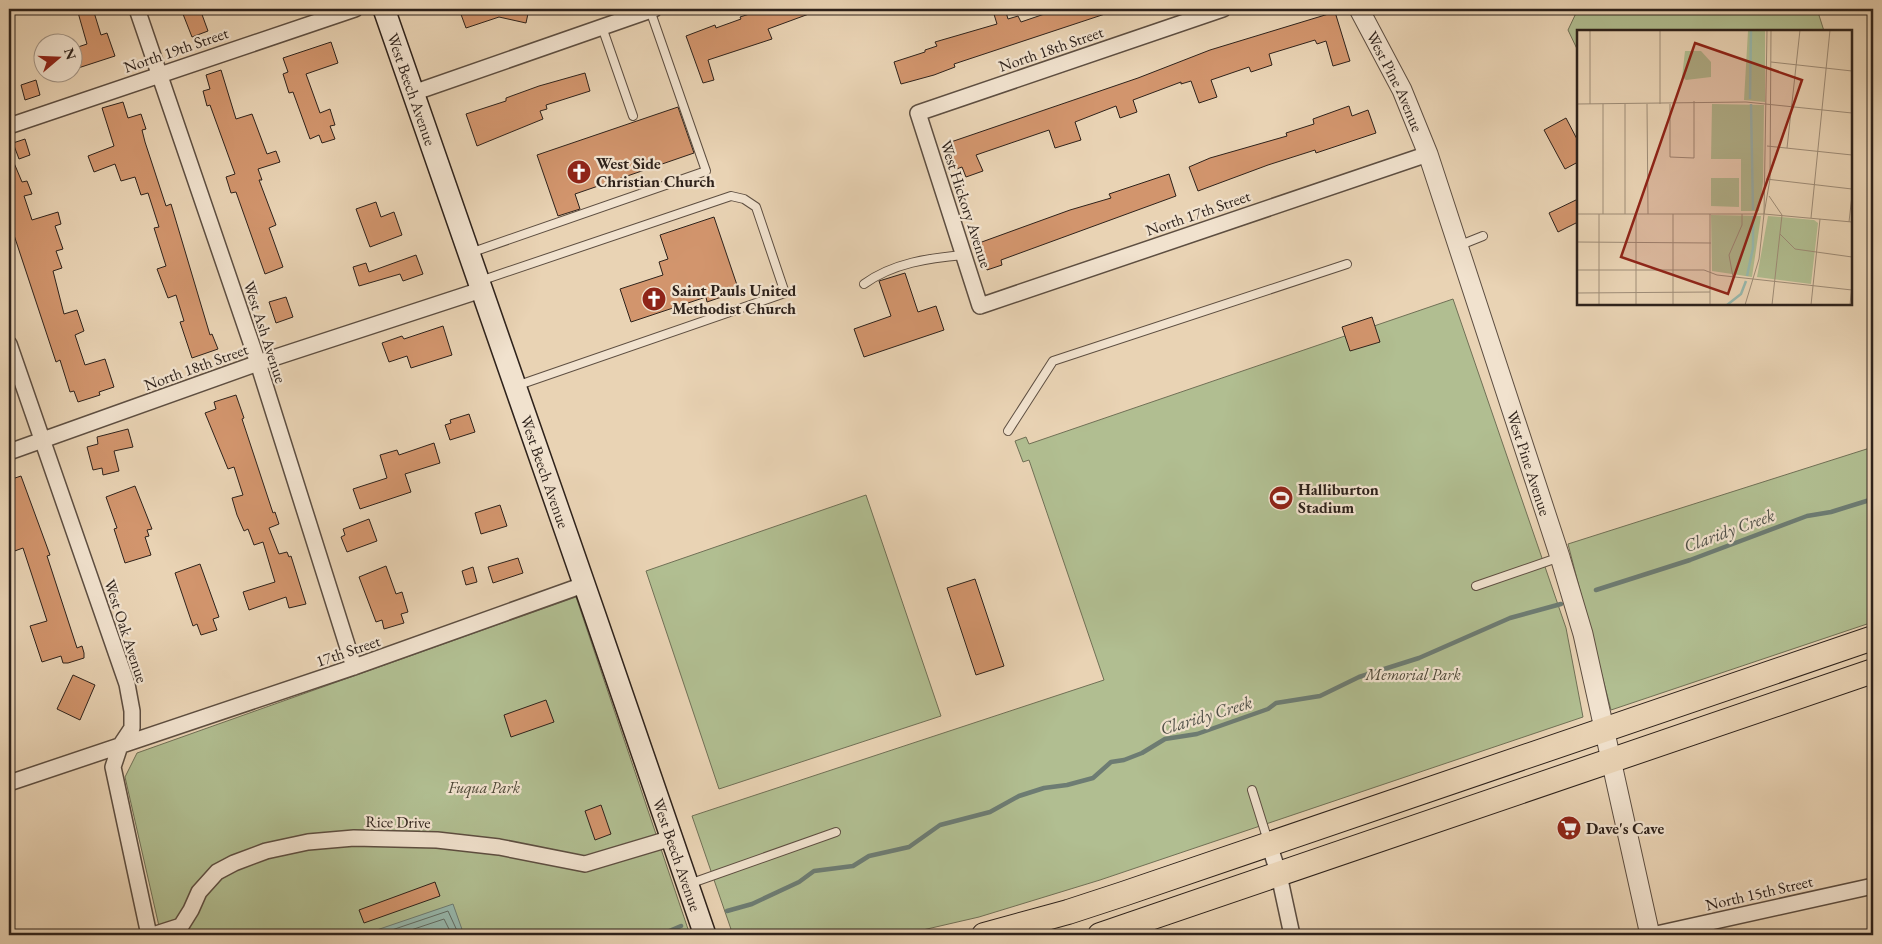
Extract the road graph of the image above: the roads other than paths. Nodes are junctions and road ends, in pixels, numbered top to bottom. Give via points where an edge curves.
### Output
1 (137, 9) edge
2 (355, 9) edge
3 (384, 9) edge
4 (1223, 9) edge
5 (1359, 9) edge
6 (652, 10) edge
7 (602, 27) junction
8 (159, 74) junction
9 (413, 93) junction
10 (918, 113) joint
11 (633, 116) dead end
12 (9, 126) edge
13 (1428, 154) junction
14 (1483, 236) dead end
15 (1458, 246) junction
16 (468, 253) junction
17 (964, 255) junction
18 (1347, 264) dead end
19 (864, 284) dead end
20 (479, 286) junction
21 (980, 306) joint
22 (9, 344) edge
23 (258, 363) junction
24 (514, 387) junction
25 (1008, 430) dead end
26 (42, 440) junction
27 (9, 452) edge
28 (1560, 557) junction
29 (586, 584) junction
30 (1476, 586) dead end
31 (1873, 638) edge
32 (354, 667) junction
33 (1873, 671) edge
34 (1604, 731) junction
35 (120, 746) junction
36 (1610, 761) junction
37 (9, 783) edge
38 (1252, 790) dead end
39 (836, 832) dead end
40 (672, 838) junction
41 (1269, 844) junction
42 (1279, 875) junction
43 (688, 884) junction
44 (1873, 886) edge
45 (1008, 932) edge
46 (151, 935) edge
47 (705, 935) edge
48 (984, 935) edge
49 (1100, 935) edge
50 (1292, 935) edge
51 (1651, 935) edge

1 - 8 street, West Ash Avenue
2 - 8 street, North 19th Street
3 - 9 main road, West Beech Avenue
4 - 10 street, North 18th Street
5 - 13 street, West Pine Avenue via 1402,90
6 - 7 street
6 - 16 lane via 706,171
7 - 9 street
7 - 11 lane
8 - 12 street, North 19th Street
8 - 23 street, West Ash Avenue
9 - 16 main road, West Beech Avenue
10 - 17 street, West Hickory Avenue
13 - 15 street, West Pine Avenue
13 - 21 street, North 17th Street
14 - 15 lane
15 - 28 street, West Pine Avenue
16 - 20 main road, West Beech Avenue
17 - 19 lane via 909,263
17 - 21 street, West Hickory Avenue
18 - 25 lane via 1053,360
20 - 23 street, North 18th Street
20 - 24 main road, West Beech Avenue
20 - 24 lane via 731,196 756,207 785,293
22 - 26 street, West Oak Avenue
23 - 26 street, North 18th Street
23 - 32 street, West Ash Avenue
24 - 29 main road, West Beech Avenue
26 - 27 street, North 18th Street
26 - 35 street, West Oak Avenue via 127,684 132,728
28 - 30 lane
28 - 34 street, West Pine Avenue via 1583,634
29 - 32 street, 17th Street
29 - 40 main road, West Beech Avenue
31 - 34 main road
32 - 35 street, 17th Street
33 - 36 main road
34 - 36 street, West Pine Avenue
34 - 41 main road
35 - 37 street
35 - 46 street, West Oak Avenue via 113,767
36 - 42 main road
36 - 51 street, West Pine Avenue
38 - 41 lane
39 - 43 lane
40 - 43 main road, West Beech Avenue
40 - 46 street, Rice Drive via 585,864 499,847 437,840 354,838 308,842 266,851 217,872 199,892 181,926
41 - 42 street
41 - 45 main road
42 - 49 main road
42 - 50 street
43 - 47 main road, West Beech Avenue
44 - 51 street, North 15th Street
45 - 48 main road

